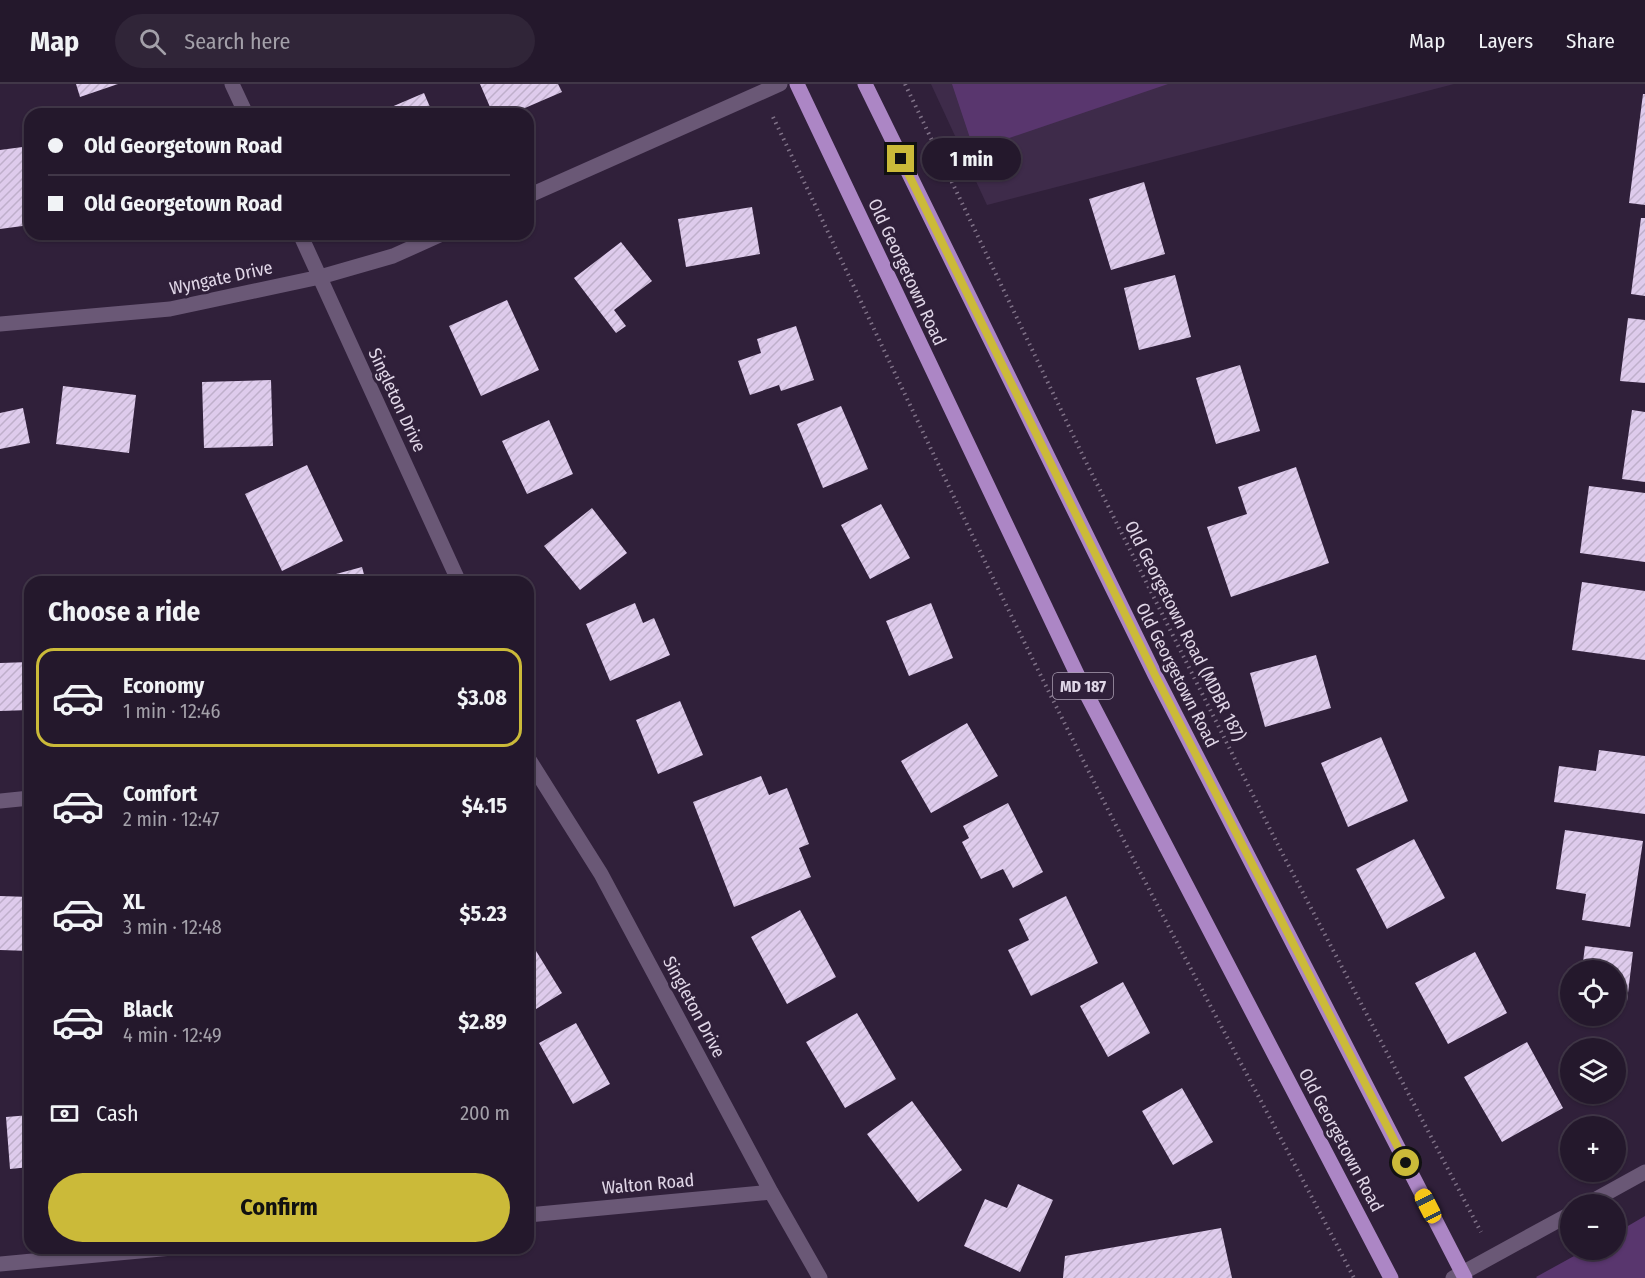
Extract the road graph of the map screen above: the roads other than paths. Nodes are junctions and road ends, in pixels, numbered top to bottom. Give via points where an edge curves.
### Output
1 (232, 84) edge
2 (780, 84) edge
3 (797, 84) edge
4 (865, 84) edge
5 (243, 108) edge
6 (534, 193) edge
7 (303, 240) edge
8 (429, 240) edge
9 (320, 277) junction
10 (0, 324) edge
11 (456, 576) edge
12 (534, 768) edge
13 (24, 799) edge
14 (0, 801) edge
15 (1645, 1172) edge
16 (771, 1192) junction
17 (1605, 1194) edge
18 (534, 1214) edge
19 (1560, 1220) edge
20 (108, 1254) edge
21 (0, 1264) edge
22 (1460, 1276) edge
23 (820, 1278) edge
24 (1390, 1278) edge

1 - 5 street
2 - 6 street
3 - 24 main road, Old Georgetown Road / MD 187 via 1085,691
4 - 22 main road, Old Georgetown Road via 1155,675
7 - 9 street, Singleton Drive
8 - 9 street, Wyngate Drive via 393,256
9 - 10 street, Wyngate Drive via 170,309
9 - 11 street, Singleton Drive
12 - 16 street, Singleton Drive via 601,874
13 - 14 street
15 - 17 street
16 - 18 street, Walton Road
16 - 23 street, Singleton Drive
19 - 22 street
20 - 21 street

